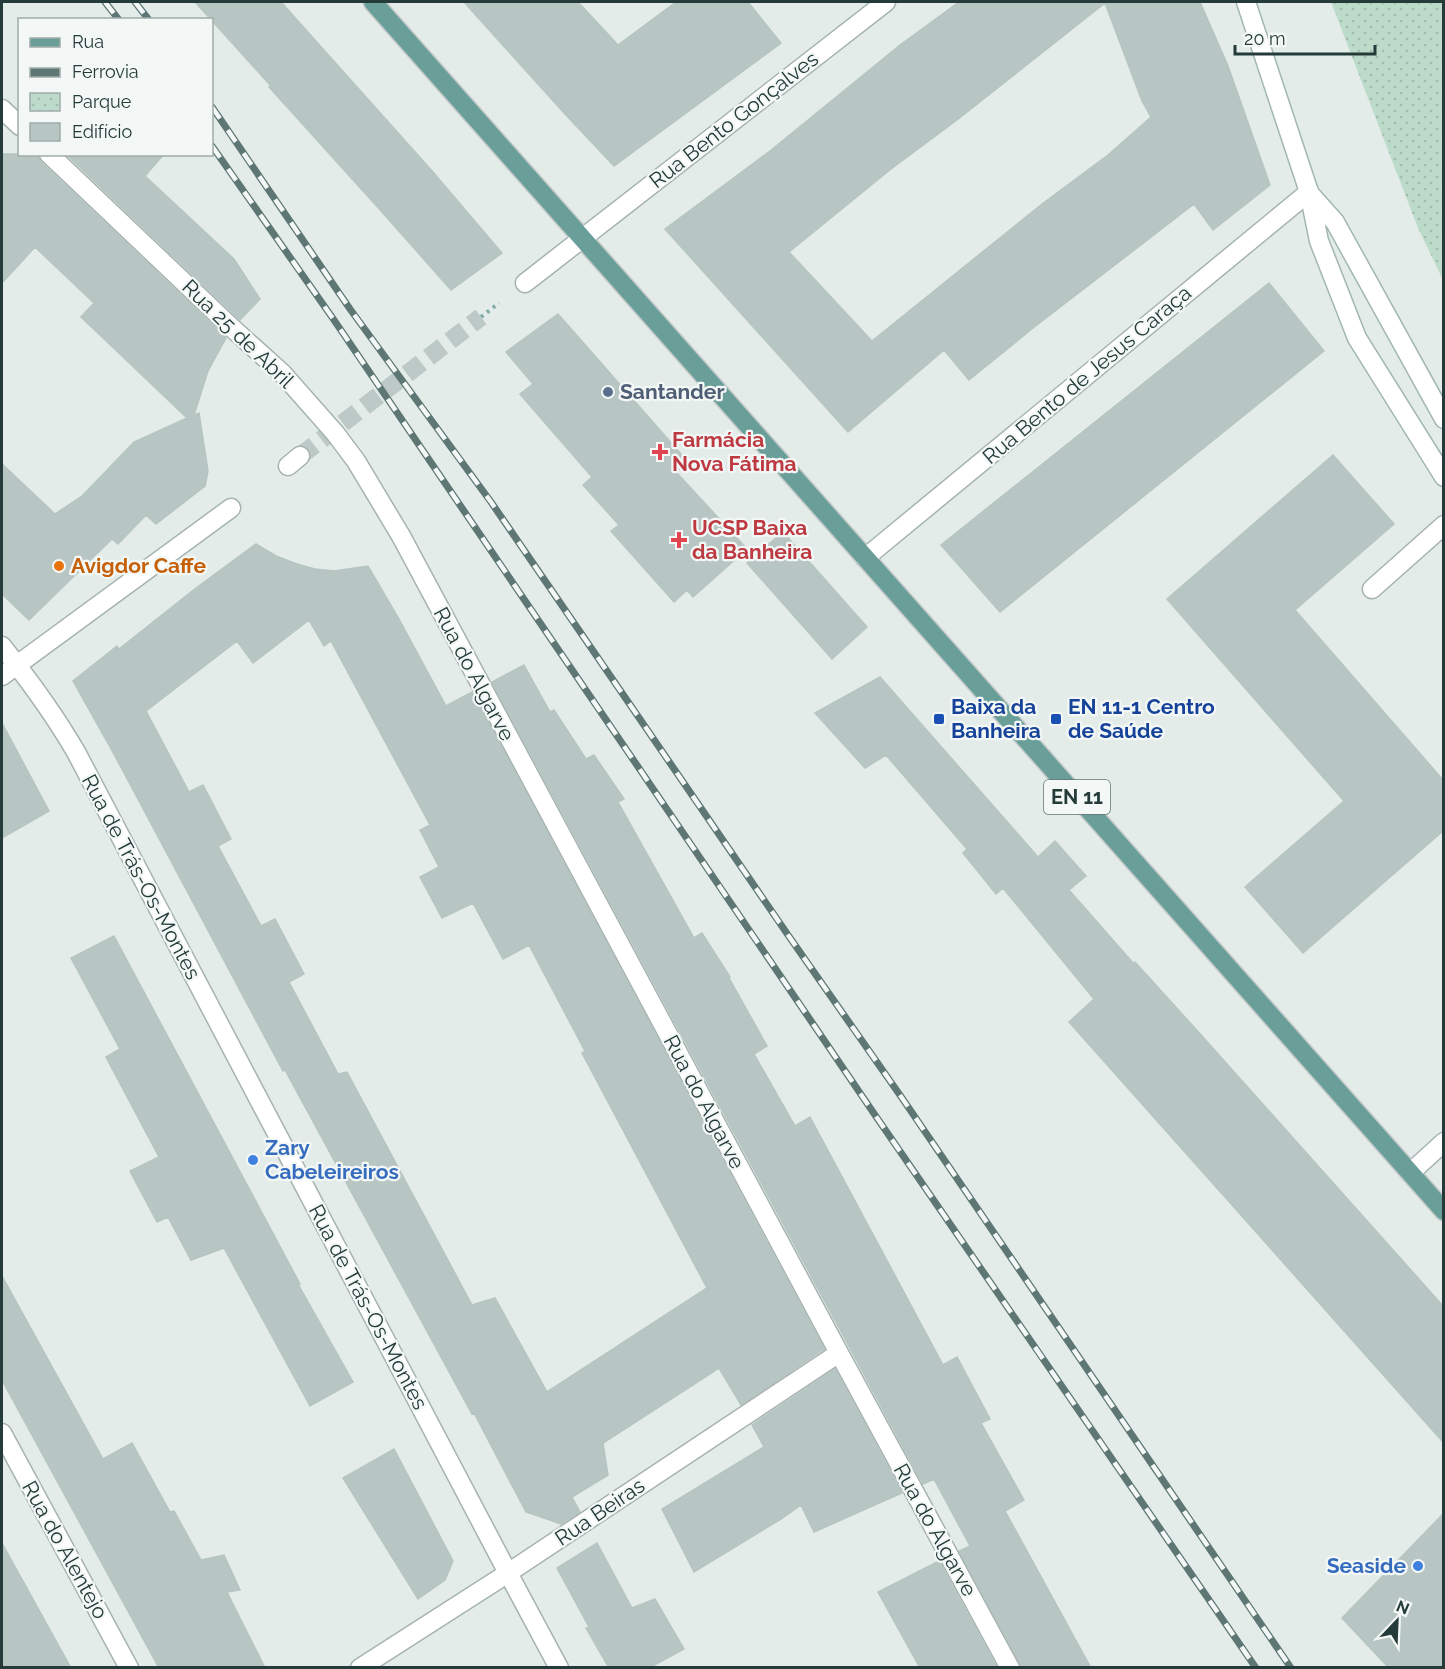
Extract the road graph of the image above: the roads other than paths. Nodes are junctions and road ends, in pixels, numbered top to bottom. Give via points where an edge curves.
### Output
1 (373, 2) edge
2 (886, 2) edge
3 (1246, 2) edge
4 (2, 109) edge
5 (18, 124) edge
6 (51, 156) edge
7 (1309, 192) junction
8 (582, 238) junction
9 (525, 282) dead end
10 (1443, 419) edge
11 (1443, 477) edge
12 (231, 508) dead end
13 (1443, 525) edge
14 (401, 536) joint
15 (866, 558) junction
16 (1372, 589) dead end
17 (2, 646) edge
18 (17, 665) junction
19 (2, 676) edge
20 (1443, 1142) edge
21 (1410, 1173) junction
22 (1443, 1211) edge
23 (838, 1353) junction
24 (2, 1433) edge
25 (508, 1573) junction
26 (129, 1668) edge
27 (360, 1668) edge
28 (559, 1668) edge
29 (1010, 1668) edge

1 - 8 main road, EN 11
2 - 8 street, Rua Bento Gonçalves
3 - 7 street
4 - 5 street
6 - 14 street, Rua 25 de Abril via 282,373 356,461
7 - 10 street via 1335,222
7 - 11 street via 1318,241 1357,338
7 - 15 street, Rua Bento de Jesus Caraça
8 - 9 street, Rua Bento Gonçalves
8 - 15 main road, EN 11
12 - 18 street
13 - 16 street
14 - 23 street, Rua do Algarve
15 - 21 main road, EN 11
17 - 18 street, Rua de Trás-Os-Montes
18 - 19 street
18 - 25 street, Rua de Trás-Os-Montes via 76,752
20 - 21 street
21 - 22 main road, EN 11
23 - 25 street, Rua Beiras
23 - 29 street, Rua do Algarve
24 - 26 street, Rua do Alentejo
25 - 27 street, Rua Beiras
25 - 28 street, Rua de Trás-Os-Montes

